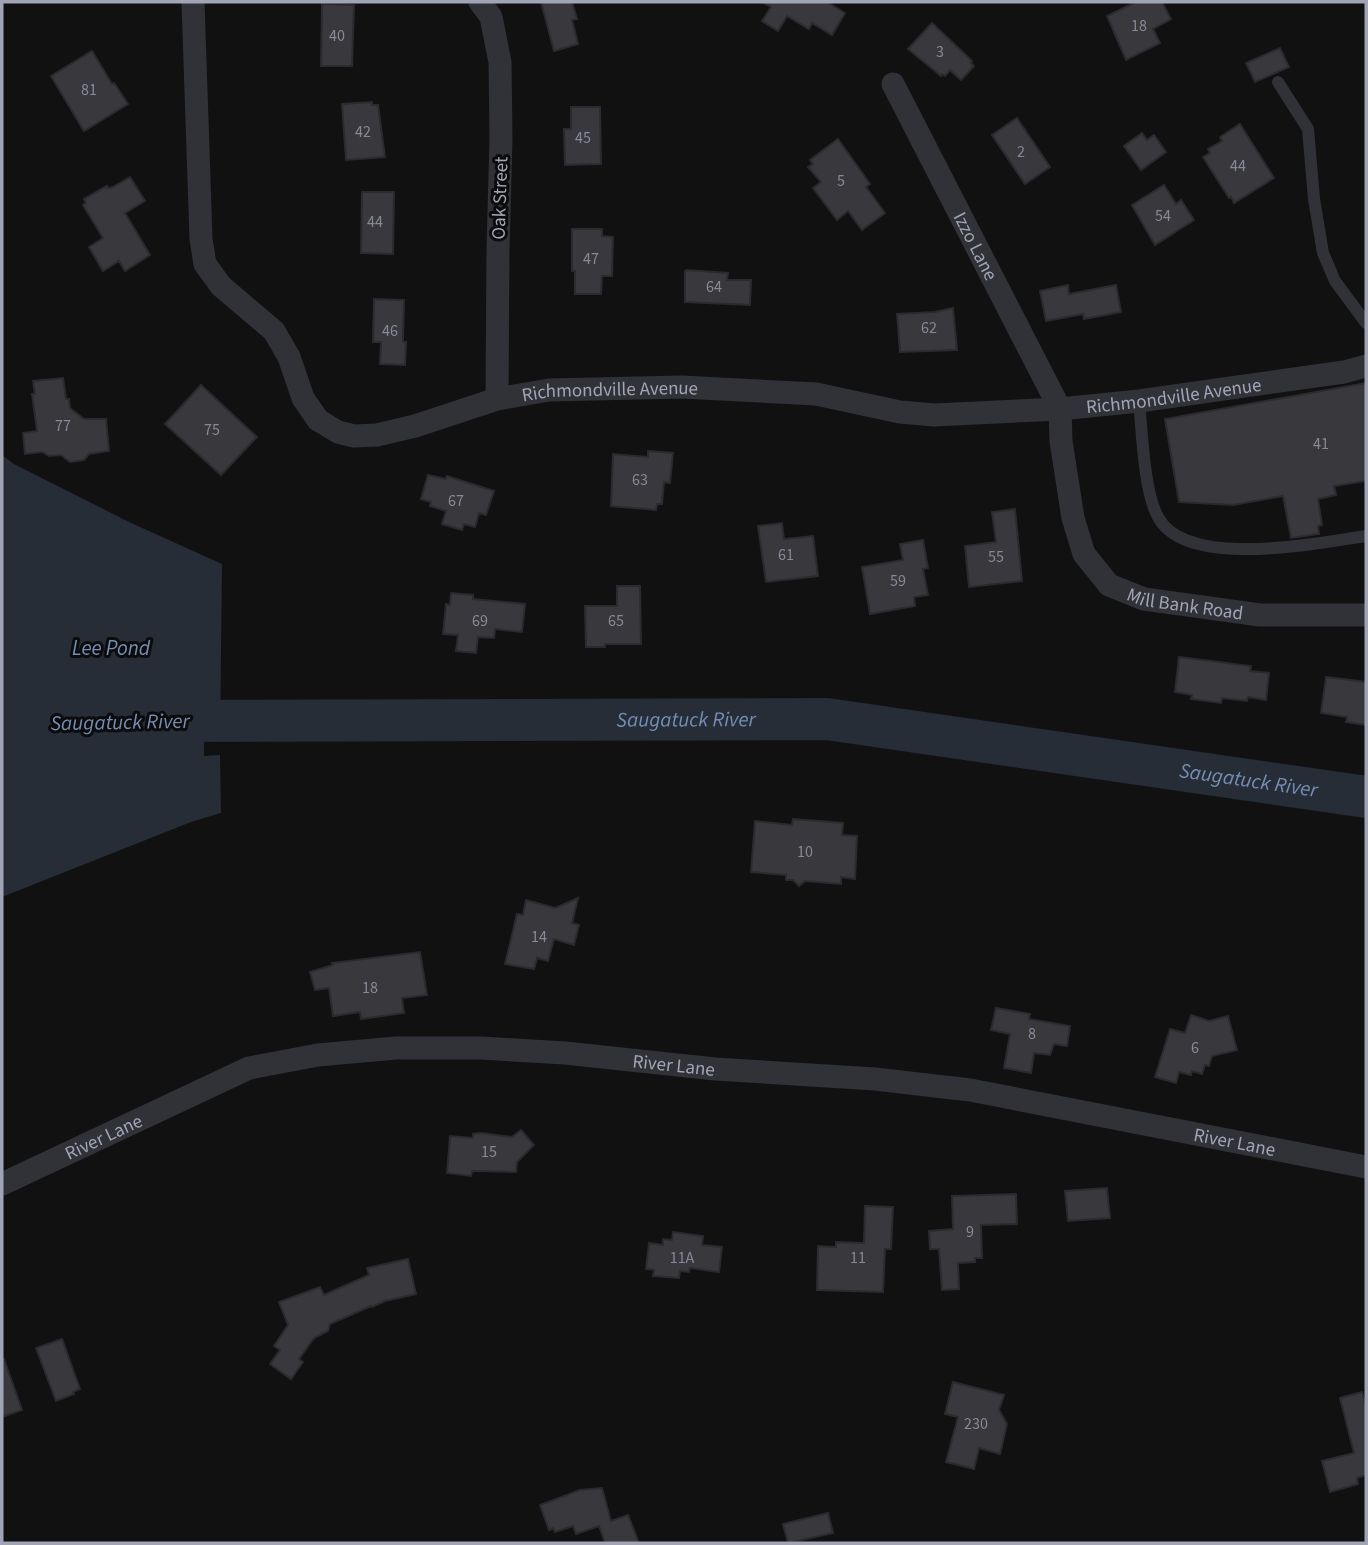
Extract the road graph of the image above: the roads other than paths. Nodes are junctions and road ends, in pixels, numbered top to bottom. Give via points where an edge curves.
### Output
1 (193, 2) edge
2 (480, 2) edge
3 (1279, 82) dead end
4 (893, 84) dead end
5 (1366, 323) edge
6 (1366, 366) edge
7 (497, 399) junction
8 (1139, 401) junction
9 (1060, 409) junction
10 (1366, 536) edge
11 (1366, 615) edge
12 (1366, 1167) edge
13 (2, 1184) edge

1 - 7 street, Richmondville Avenue via 205,264 221,286 274,331 303,398 318,420 338,432 377,435
2 - 7 street, Oak Street via 491,17 500,62
3 - 5 lane via 1308,129 1323,253 1335,281
4 - 9 street, Izzo Lane
6 - 8 street, Richmondville Avenue
7 - 9 street, Richmondville Avenue via 549,390 682,387 816,394 934,415
8 - 9 street, Richmondville Avenue
8 - 10 lane via 1150,495 1164,528 1177,537 1208,547 1274,549
9 - 11 street, Mill Bank Road via 1073,518 1083,554 1109,585 1144,599 1261,615
12 - 13 street, River Lane via 970,1090 565,1053 408,1047 362,1049 249,1068

